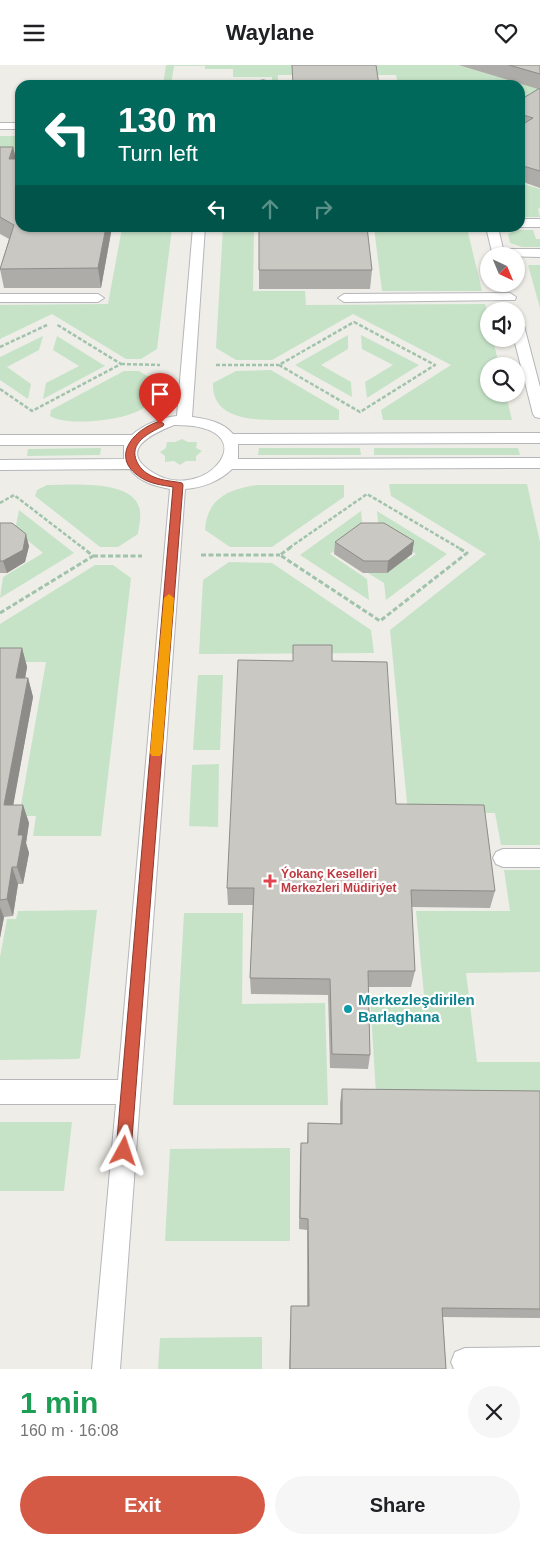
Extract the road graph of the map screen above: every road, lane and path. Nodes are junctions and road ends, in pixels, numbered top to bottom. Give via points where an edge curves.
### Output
1 (0, 126) edge
2 (15, 126) edge
3 (525, 223) edge
4 (540, 223) edge
5 (199, 232) edge
6 (493, 232) edge
7 (497, 247) edge
8 (540, 253) edge
9 (525, 254) edge
10 (509, 293) edge
11 (510, 297) junction
12 (0, 298) edge
13 (98, 298) dead end
14 (344, 298) edge
15 (511, 302) edge
16 (0, 347) edge
17 (523, 347) edge
18 (121, 364) junction
19 (167, 365) dead end
20 (214, 365) dead end
21 (279, 365) junction
22 (0, 389) edge
23 (540, 414) edge
24 (184, 421) junction
25 (540, 438) edge
26 (229, 439) junction
27 (0, 440) edge
28 (135, 440) junction
29 (540, 463) edge
30 (132, 464) junction
31 (228, 464) junction
32 (0, 465) edge
33 (178, 485) junction
34 (0, 503) edge
35 (195, 555) dead end
36 (280, 555) junction
37 (93, 556) junction
38 (146, 556) dead end
39 (0, 613) edge
40 (503, 858) dead end
41 (540, 858) edge
42 (0, 1092) edge
43 (129, 1092) junction
44 (540, 1361) edge
45 (465, 1362) dead end
46 (106, 1369) edge

1 - 2 lane
3 - 4 lane
5 - 24 lane
6 - 7 lane
8 - 9 lane
10 - 11 lane
11 - 14 lane
11 - 15 lane
12 - 13 lane
16 - 18 path via 52,322
17 - 23 lane
18 - 19 path
18 - 22 path via 32,411
20 - 21 path
21 - 21 path via 354,323 435,365 360,412
24 - 26 lane via 216,428
24 - 28 lane via 149,428
25 - 26 lane
26 - 31 lane via 232,455
27 - 28 lane
28 - 30 lane via 130,455
29 - 31 lane
30 - 32 lane
30 - 33 lane via 154,481
31 - 33 lane via 208,478
33 - 43 lane
34 - 37 path via 14,495
35 - 36 path
36 - 36 path via 380,621 466,553 368,494
37 - 38 path
37 - 39 path
40 - 41 lane
42 - 43 lane
43 - 46 lane
44 - 45 lane

